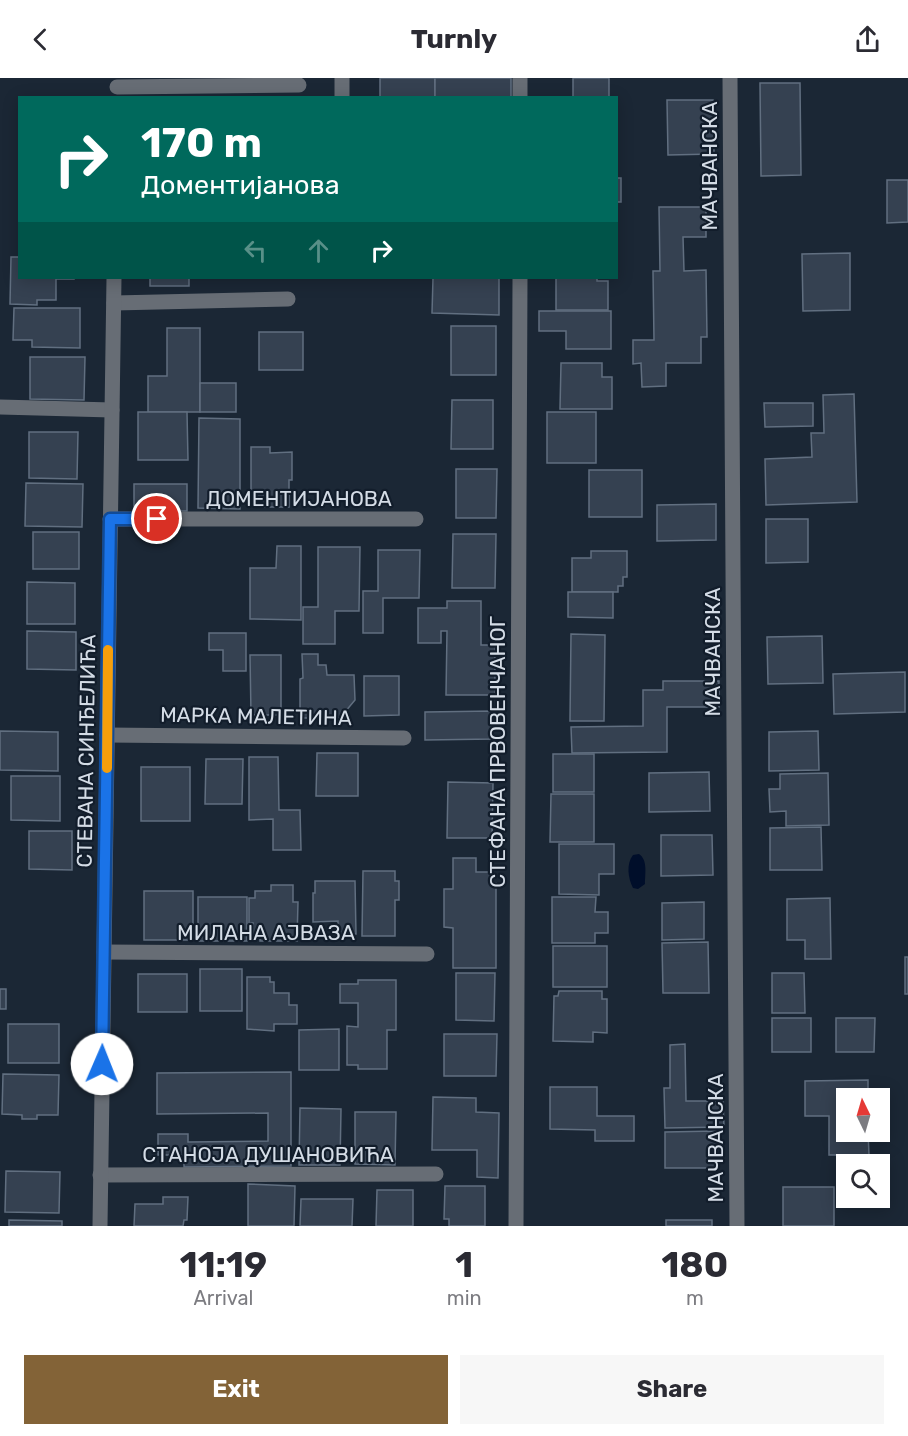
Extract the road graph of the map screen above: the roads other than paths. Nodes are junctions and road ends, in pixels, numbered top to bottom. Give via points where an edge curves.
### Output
1 (342, 78) edge
2 (520, 78) edge
3 (729, 78) edge
4 (299, 85) dead end
5 (117, 88) edge
6 (342, 96) edge
7 (520, 96) edge
8 (114, 279) edge
9 (520, 279) edge
10 (288, 299) dead end
11 (114, 303) junction
12 (0, 407) edge
13 (112, 411) junction
14 (110, 519) junction
15 (416, 519) dead end
16 (107, 735) junction
17 (404, 738) dead end
18 (104, 952) junction
19 (427, 954) dead end
20 (435, 1174) dead end
21 (100, 1176) junction
22 (100, 1226) edge
23 (516, 1226) edge
24 (737, 1226) edge

1 - 6 street
2 - 7 street
3 - 24 street, МАЧВАНСКА
4 - 5 street
8 - 11 street, СТЕВАНА СИНЂЕЛИЋА
9 - 23 street, СТЕФАНА ПРВОВЕНЧАНОГ
10 - 11 street
11 - 13 street, СТЕВАНА СИНЂЕЛИЋА
12 - 13 street
13 - 14 street, СТЕВАНА СИНЂЕЛИЋА
14 - 15 street, ДОМЕНТИЈАНОВА
14 - 16 street, СТЕВАНА СИНЂЕЛИЋА
16 - 17 street, МАРКА МАЛЕТИНА
16 - 18 street, СТЕВАНА СИНЂЕЛИЋА
18 - 19 street, МИЛАНА АЈВАЗА
18 - 21 street, СТЕВАНА СИНЂЕЛИЋА
20 - 21 street, СТАНОЈА ДУШАНОВИЋА
21 - 22 street, СТЕВАНА СИНЂЕЛИЋА

